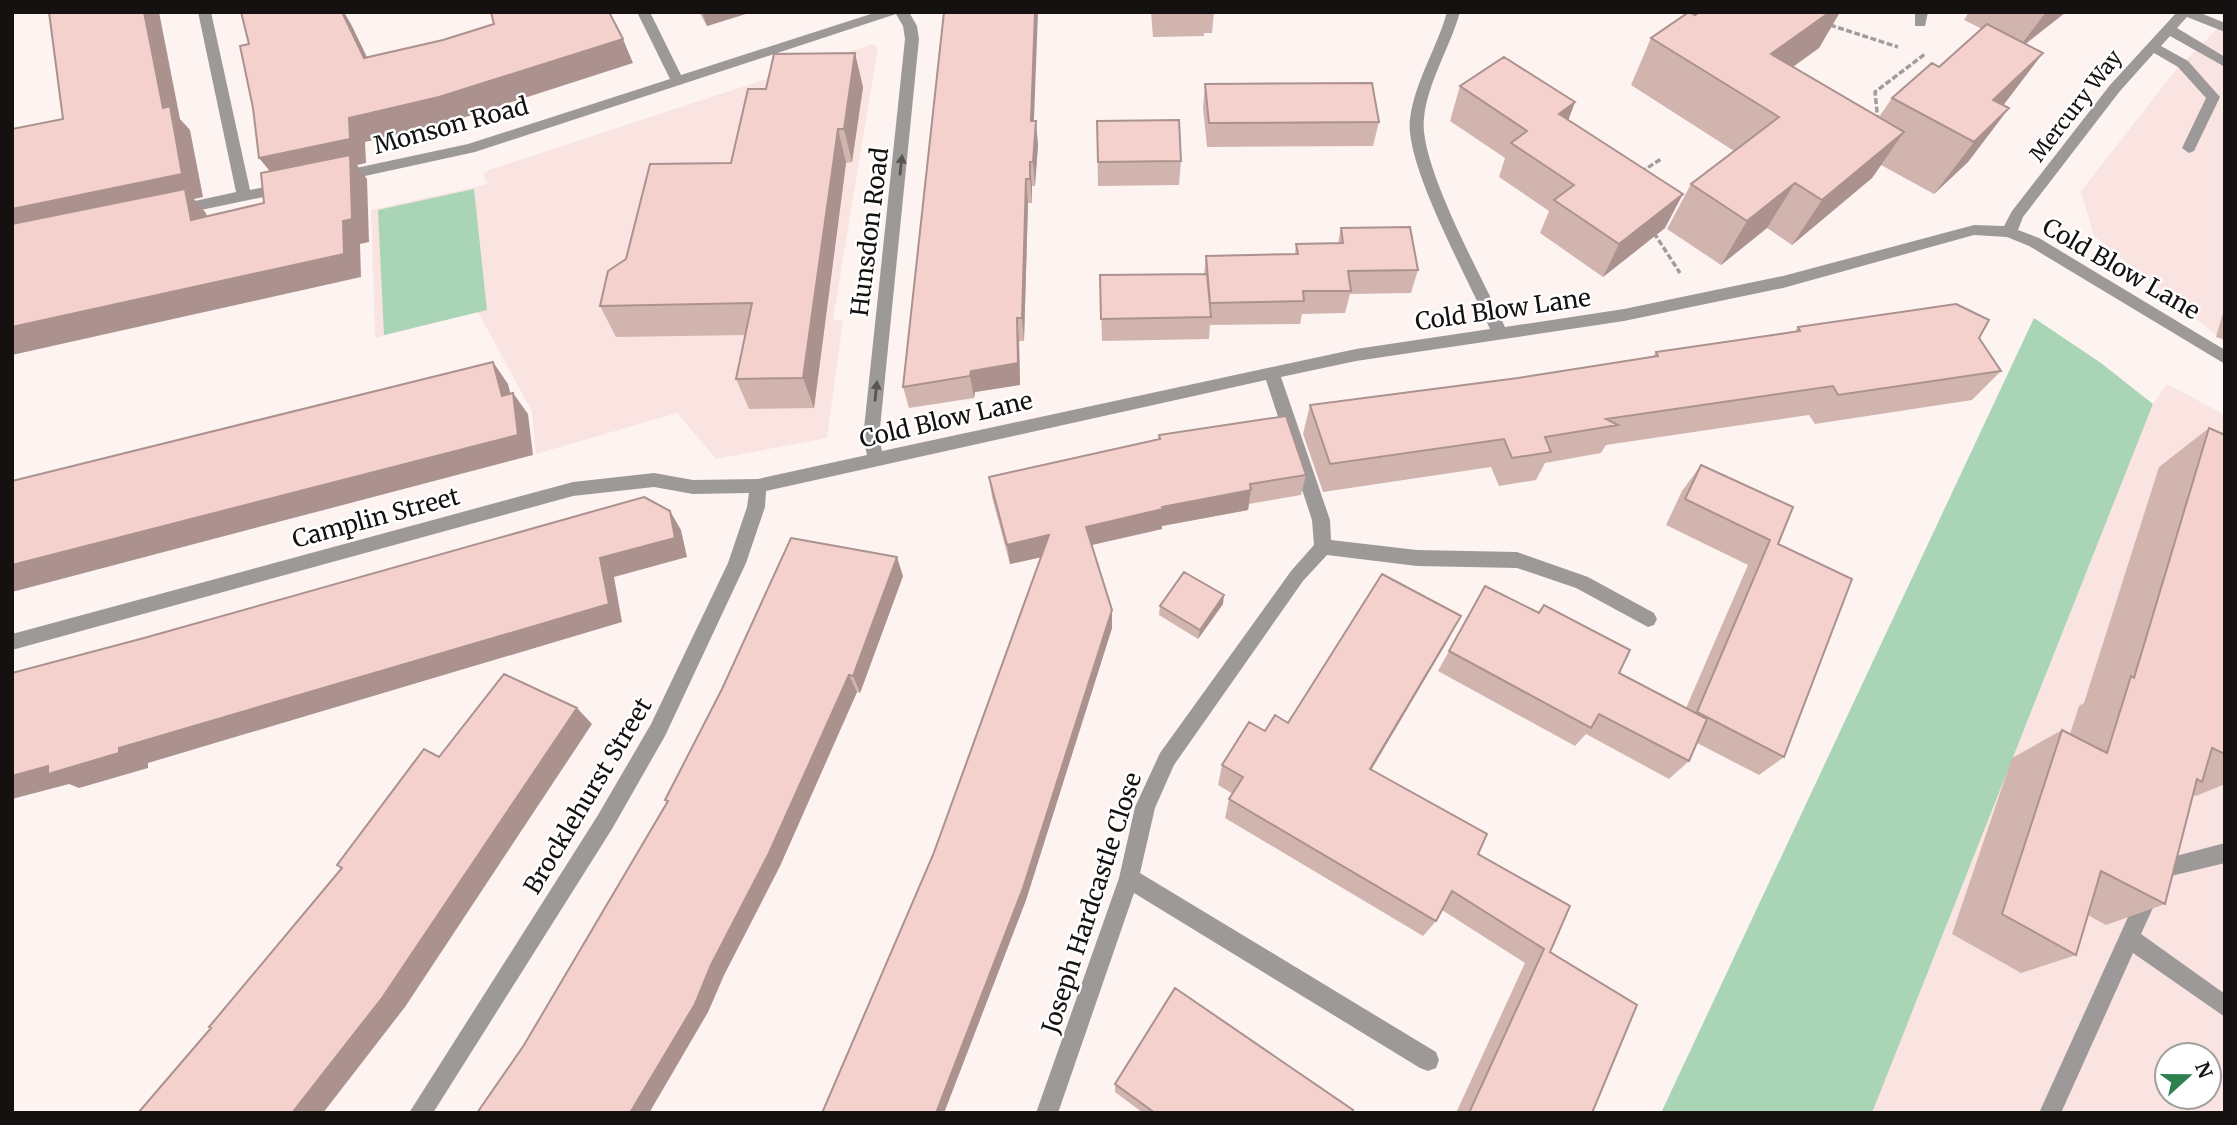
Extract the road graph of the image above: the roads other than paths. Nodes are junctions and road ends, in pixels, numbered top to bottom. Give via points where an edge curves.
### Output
1 (204, 12) edge
2 (643, 12) edge
3 (891, 12) edge
4 (902, 12) edge
5 (1454, 12) edge
6 (2185, 12) edge
7 (2167, 28) junction
8 (2225, 28) edge
9 (2151, 46) junction
10 (2225, 63) edge
11 (678, 82) junction
12 (2189, 148) dead end
13 (325, 180) edge
14 (298, 185) edge
15 (244, 196) junction
16 (168, 212) edge
17 (2009, 232) junction
18 (1499, 332) junction
19 (2225, 358) edge
20 (1272, 374) junction
21 (876, 459) junction
22 (758, 486) junction
23 (1323, 547) junction
24 (1648, 619) dead end
25 (12, 642) edge
26 (2225, 853) edge
27 (1129, 878) junction
28 (2129, 938) junction
29 (2225, 1007) edge
30 (1428, 1060) dead end
31 (420, 1113) edge
32 (1048, 1113) edge
33 (2050, 1113) edge

1 - 15 street
2 - 11 street
3 - 11 street, Monson Road
21 -> 4 street, Hunsdon Road via 871,439 912,39
5 - 18 street via 1416,121 1439,205
6 - 7 street, Mercury Way
6 - 8 street
7 - 9 street, Mercury Way
7 - 10 street
9 - 12 street via 2183,64 2213,97
9 - 17 street, Mercury Way via 2017,215
11 - 13 street, Monson Road via 470,149
14 - 15 street
15 - 16 street
17 - 18 street, Cold Blow Lane via 1974,230 1783,282 1624,315
17 - 19 street, Cold Blow Lane via 2062,258
18 - 20 street, Cold Blow Lane
20 - 21 street, Cold Blow Lane
20 - 23 street via 1321,520
21 - 22 street, Cold Blow Lane
22 - 25 street, Camplin Street via 693,487 654,480 573,489
22 - 31 street, Brocklehurst Street via 756,508 737,563 658,730 605,822
23 - 24 street via 1417,558 1517,560 1582,582
23 - 27 street, Joseph Hardcastle Close via 1297,576 1167,759 1145,807
26 - 28 street via 2160,869
27 - 30 street
27 - 32 street, Joseph Hardcastle Close
28 - 29 street
28 - 33 street

